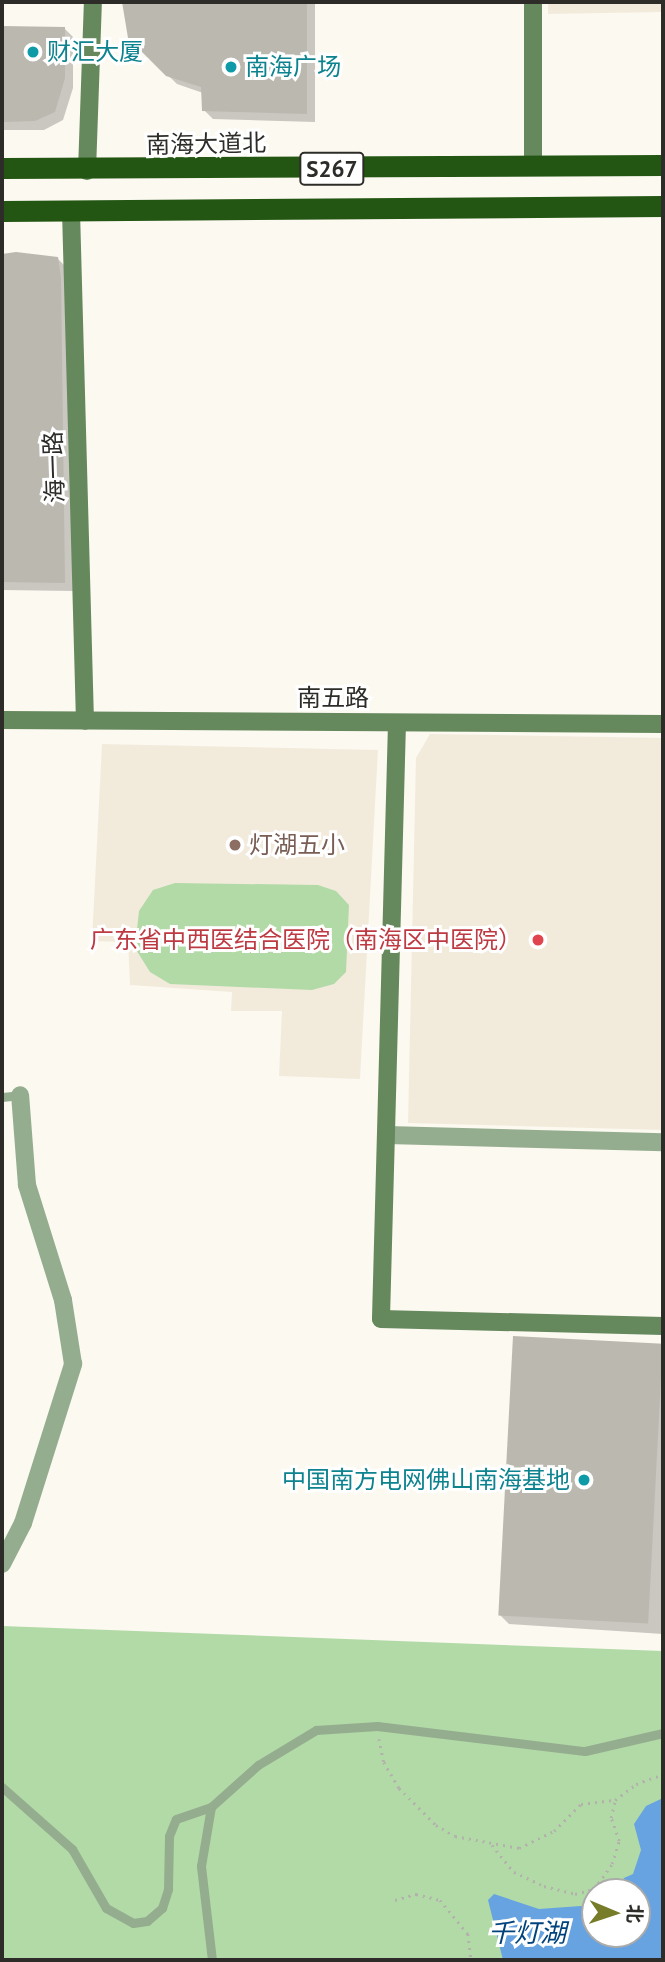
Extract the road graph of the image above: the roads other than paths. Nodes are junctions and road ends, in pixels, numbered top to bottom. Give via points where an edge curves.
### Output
1 (93, 2) edge
2 (533, 2) edge
3 (663, 165) edge
4 (533, 167) junction
5 (2, 169) edge
6 (87, 172) junction
7 (663, 206) edge
8 (2, 211) edge
9 (71, 211) junction
10 (2, 720) edge
11 (85, 721) junction
12 (397, 723) junction
13 (663, 724) edge
14 (20, 1095) joint
15 (2, 1097) edge
16 (387, 1135) junction
17 (663, 1142) edge
18 (663, 1326) edge
19 (2, 1564) edge
20 (663, 1733) edge
21 (2, 1787) edge
22 (211, 1807) junction
23 (212, 1960) edge

1 - 6 street
2 - 4 street
3 - 4 highway, 南海大道北 / S267
4 - 6 highway, 南海大道北 / S267
5 - 6 highway, 南海大道北 / S267
7 - 9 highway, S267
8 - 9 highway, S267
9 - 11 street, 海一路
10 - 11 street, 南五路
11 - 12 street, 南五路
12 - 13 street, 南五路
12 - 16 street
14 - 15 lane
14 - 19 street via 27,1185 64,1300 73,1364 23,1523
16 - 17 street
16 - 18 street via 381,1319
20 - 22 lane via 585,1751 377,1726 316,1730 258,1765
21 - 22 lane via 72,1849 106,1908 133,1923 147,1922 162,1908 168,1889 169,1836 176,1819
22 - 23 lane via 201,1866

